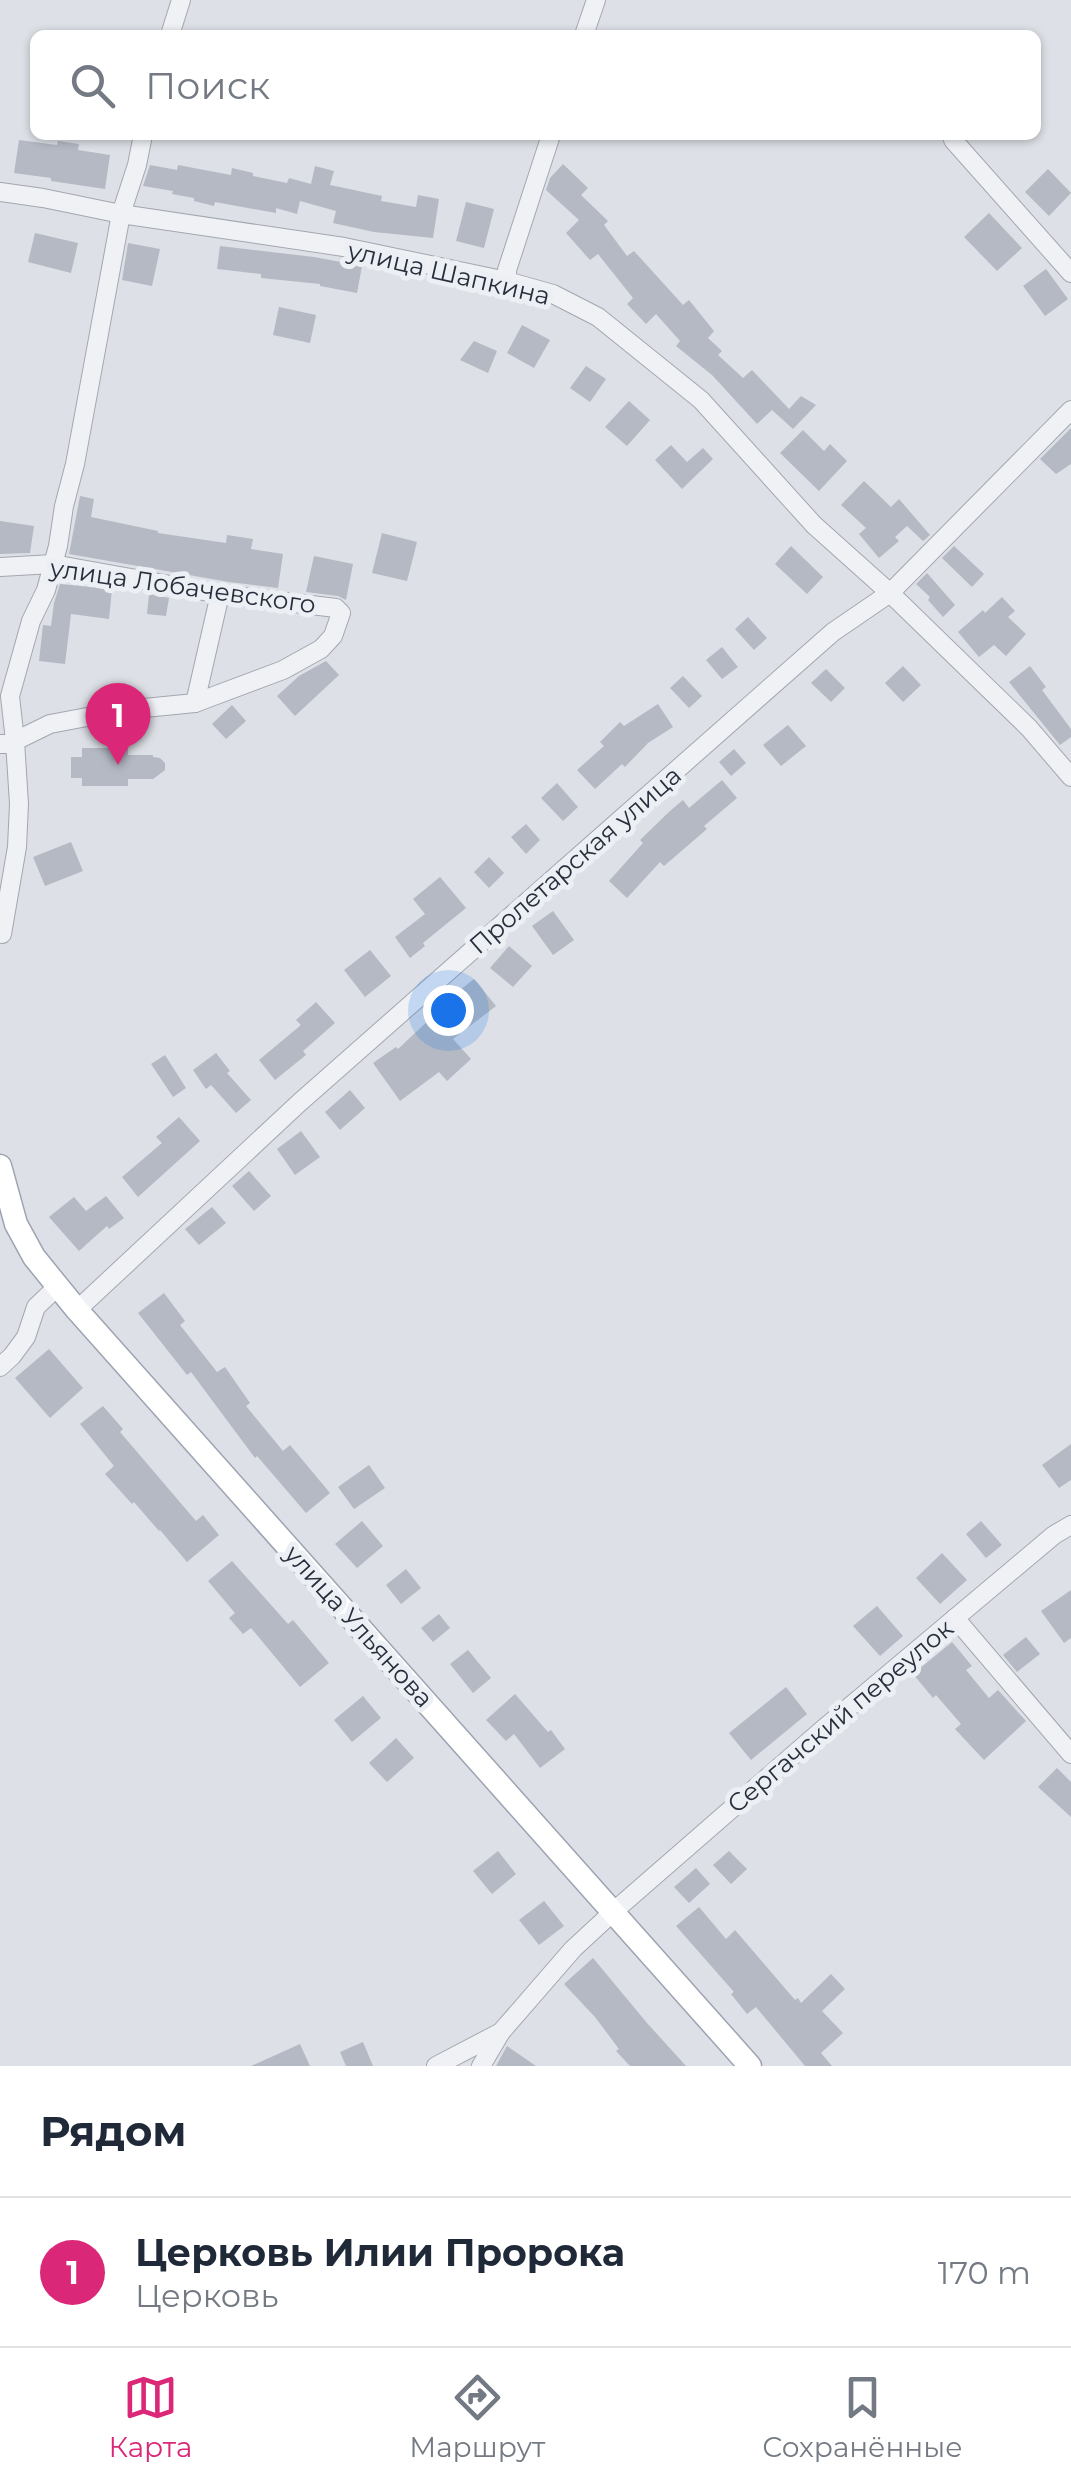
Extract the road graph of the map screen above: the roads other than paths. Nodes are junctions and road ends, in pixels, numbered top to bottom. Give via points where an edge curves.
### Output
1 (181, 0) edge
2 (596, 0) edge
3 (172, 30) edge
4 (586, 30) edge
5 (142, 140) edge
6 (549, 140) edge
7 (953, 140) dead end
8 (0, 192) edge
9 (122, 214) junction
10 (1071, 273) edge
11 (507, 281) junction
12 (1071, 410) edge
13 (53, 564) junction
14 (0, 567) edge
15 (890, 593) junction
16 (220, 594) junction
17 (195, 704) junction
18 (8, 743) edge
19 (1071, 777) edge
20 (2, 934) edge
21 (0, 1166) edge
22 (58, 1286) junction
23 (77, 1310) junction
24 (0, 1366) edge
25 (1071, 1525) edge
26 (955, 1618) junction
27 (1071, 1754) edge
28 (613, 1912) junction
29 (502, 2032) junction
30 (436, 2066) edge
31 (481, 2066) edge
32 (750, 2066) edge

1 - 3 street
2 - 4 street
5 - 9 street
6 - 11 street
7 - 10 street
8 - 9 street, улица Шапкина
9 - 11 street, улица Шапкина
9 - 13 street
11 - 15 street, улица Шапкина via 553,294 598,318 701,400 814,525
12 - 15 street, Пролетарская улица
13 - 14 street, улица Лобачевского
13 - 16 street, улица Лобачевского
13 - 18 street via 10,696
15 - 19 street, улица Шапкина
15 - 23 street, Пролетарская улица via 833,632 314,1090
16 - 17 street
16 - 17 street, улица Лобачевского via 340,613 321,649
17 - 18 street via 50,724
18 - 20 street via 19,804
21 - 22 main road, улица Ульянова via 16,1224
22 - 23 main road, улица Ульянова
22 - 24 street via 36,1307 26,1337
23 - 28 main road, улица Ульянова
25 - 26 street, Сергачский переулок
26 - 27 street
26 - 28 street, Сергачский переулок
28 - 29 street, Сергачский переулок
28 - 32 main road, улица Ульянова
29 - 30 street
29 - 31 street

